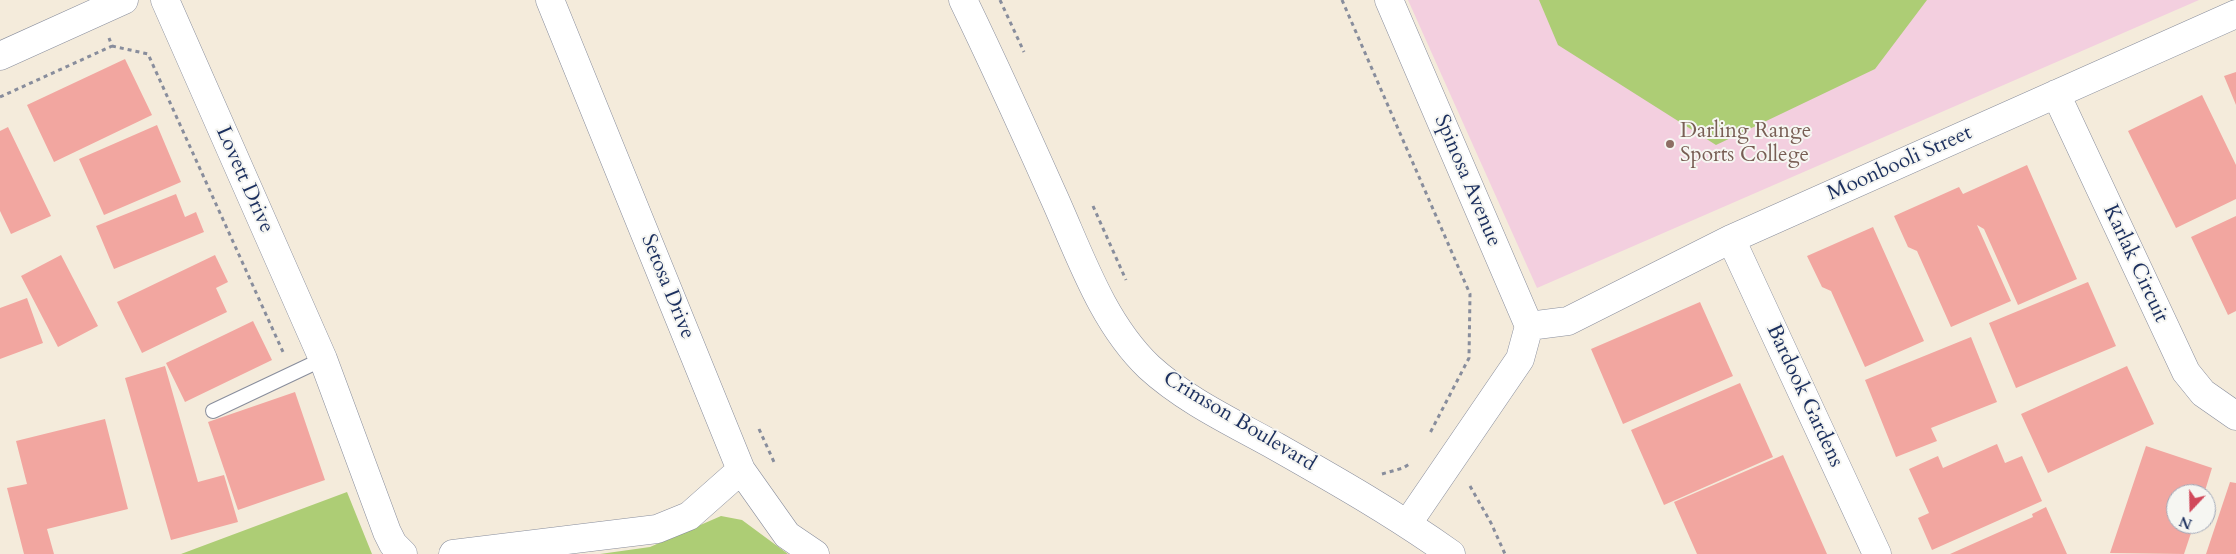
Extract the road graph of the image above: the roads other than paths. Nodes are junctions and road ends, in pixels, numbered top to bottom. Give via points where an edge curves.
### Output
1 (124, 0) edge
2 (165, 0) edge
3 (550, 0) edge
4 (963, 0) edge
5 (1389, 0) edge
6 (2236, 14) edge
7 (0, 56) edge
8 (2056, 94) junction
9 (1731, 239) junction
10 (1529, 326) junction
11 (323, 359) junction
12 (213, 411) dead end
13 (2236, 416) edge
14 (741, 470) junction
15 (1408, 523) junction
16 (403, 554) edge
17 (453, 554) edge
18 (815, 554) edge
19 (1451, 554) edge
20 (1877, 554) edge

1 - 7 street
2 - 11 street, Lovett Drive
3 - 14 street, Setosa Drive
4 - 15 street, Crimson Boulevard via 1095,288 1119,333 1150,367 1183,392
5 - 10 street, Spinosa Avenue
6 - 8 street, Moonbooli Street
8 - 9 street, Moonbooli Street
8 - 13 street, Karlak Circuit via 2186,372 2203,394
9 - 10 street, Moonbooli Street via 1568,321
9 - 20 street, Bardook Gardens
10 - 15 street via 1520,359
11 - 12 lane
11 - 16 street, Lovett Drive via 387,532
14 - 17 street via 689,516 657,529
14 - 18 street, Setosa Drive via 788,534
15 - 19 street, Crimson Boulevard

